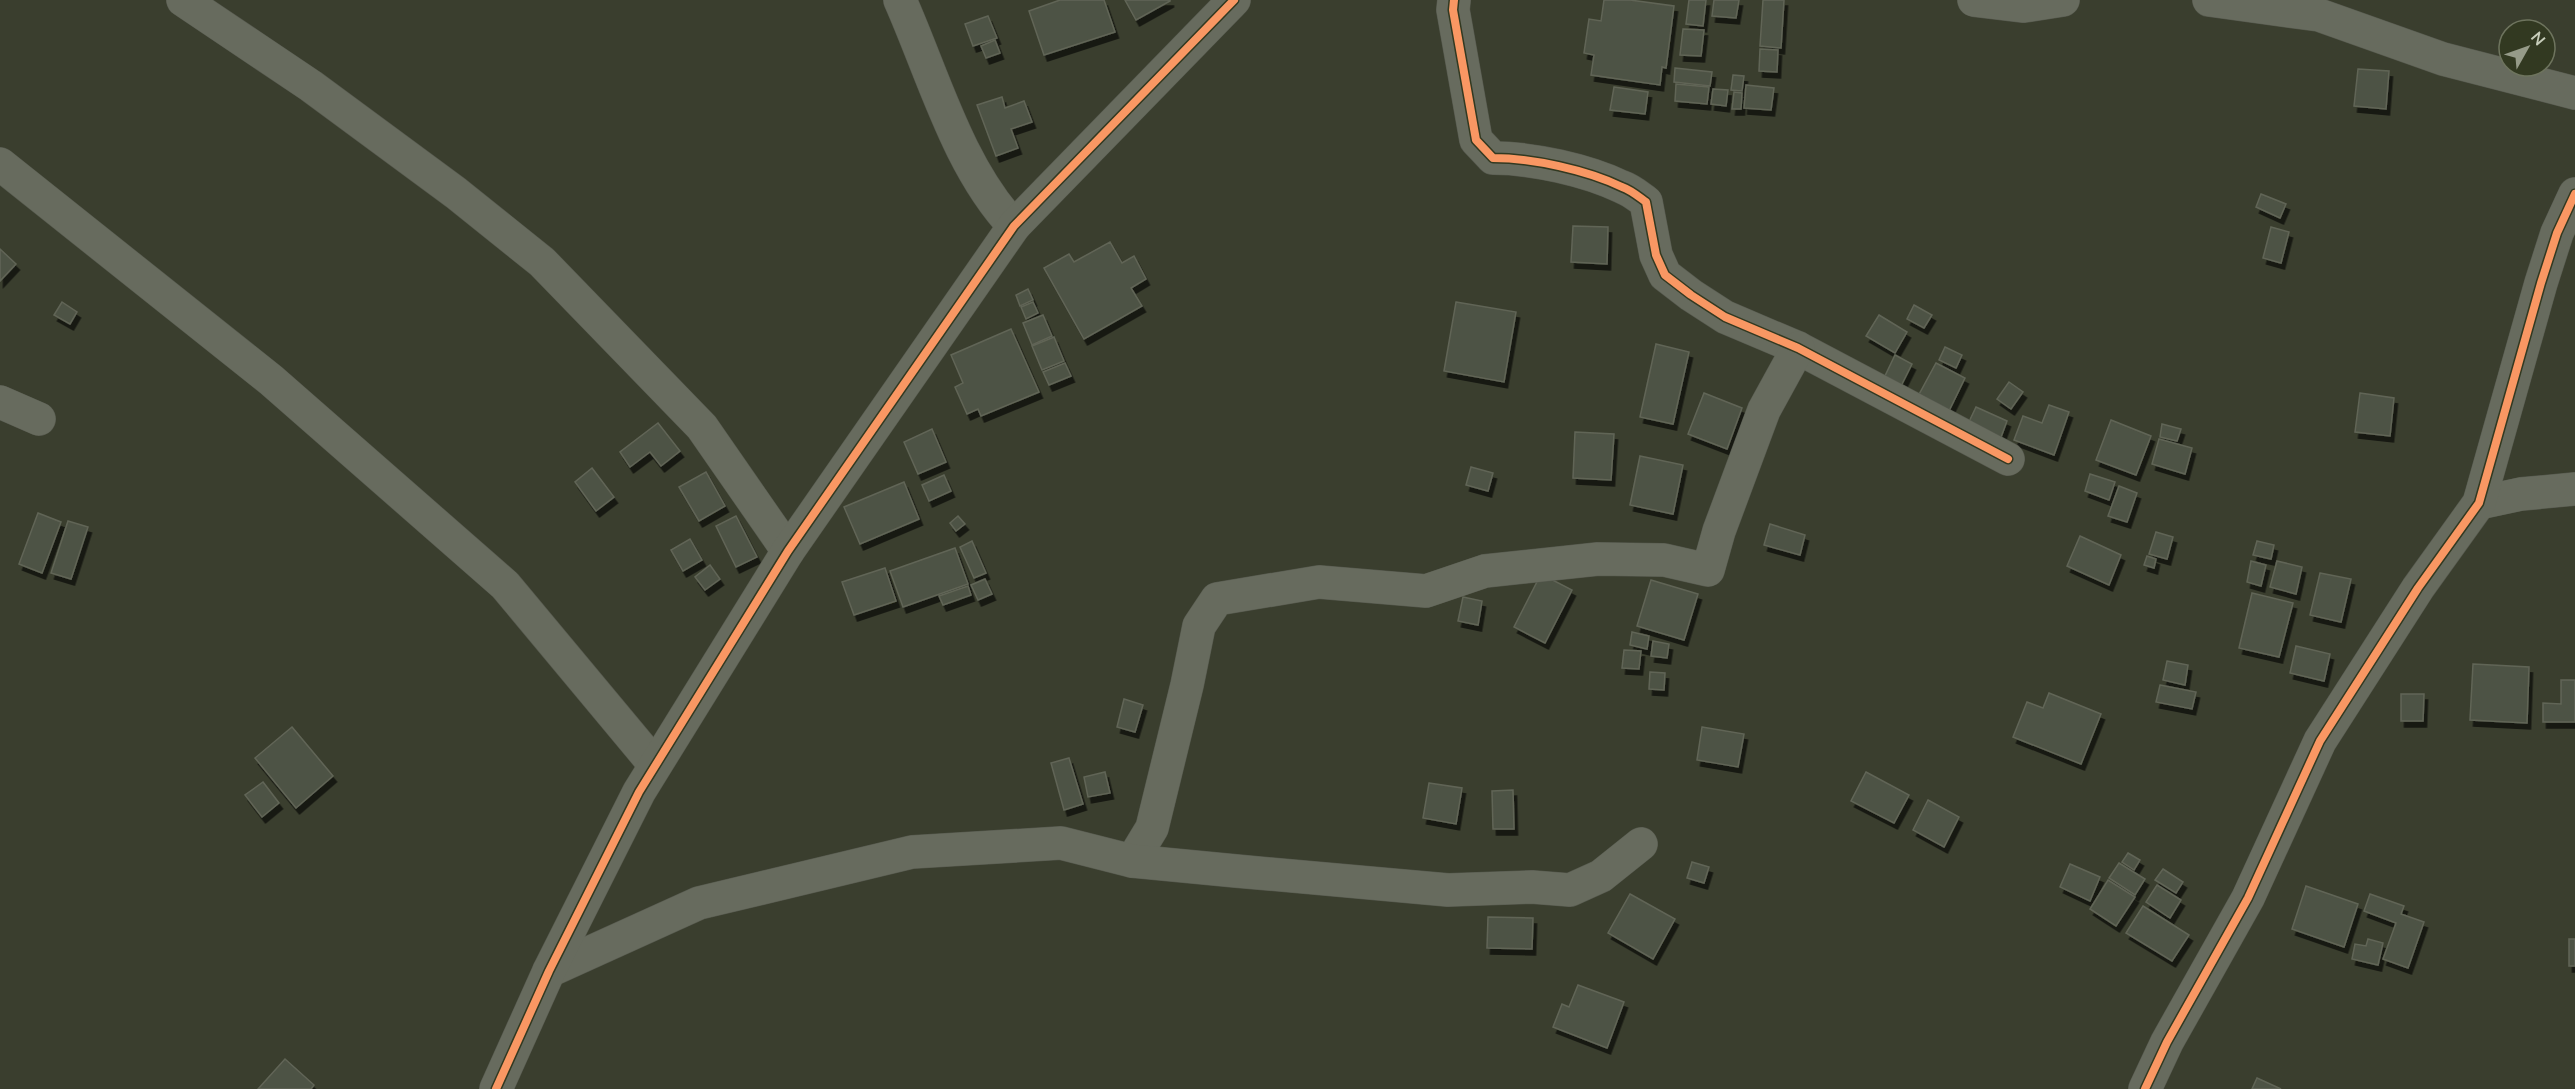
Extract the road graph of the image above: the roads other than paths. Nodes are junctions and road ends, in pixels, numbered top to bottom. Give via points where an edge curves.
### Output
1 (183, 0) edge
2 (900, 0) edge
3 (1234, 0) edge
4 (1454, 0) edge
5 (1974, 0) edge
6 (2063, 0) edge
7 (2209, 0) edge
8 (2575, 93) edge
9 (0, 164) edge
10 (2575, 194) edge
11 (1014, 226) junction
12 (1798, 348) junction
13 (0, 402) edge
14 (39, 419) dead end
15 (2008, 459) dead end
16 (2575, 489) edge
17 (2479, 503) junction
18 (788, 551) junction
19 (656, 765) junction
20 (1641, 844) dead end
21 (1132, 861) junction
22 (549, 971) junction
23 (496, 1089) edge
24 (2145, 1089) edge

1 - 18 street via 311,86 542,262 702,427
2 - 11 street via 961,145 998,209
3 - 11 street
4 - 12 street via 1476,140 1494,158 1516,158 1623,187 1646,202 1656,255 1665,275 1725,317
5 - 6 street via 2024,6
7 - 8 street via 2319,15 2443,59
9 - 19 street via 271,380 505,585
10 - 17 street via 2547,263
11 - 18 street
12 - 15 street
12 - 21 street via 1764,410 1708,570 1664,560 1598,559 1485,571 1426,591 1319,582 1217,599 1199,626 1152,828
13 - 14 street
16 - 17 street
17 - 24 street via 2418,588 2320,741 2248,898 2166,1042
18 - 19 street
19 - 22 street
20 - 21 street via 1601,876 1570,890 1448,890
21 - 22 street via 1061,843 912,852 699,903
22 - 23 street

